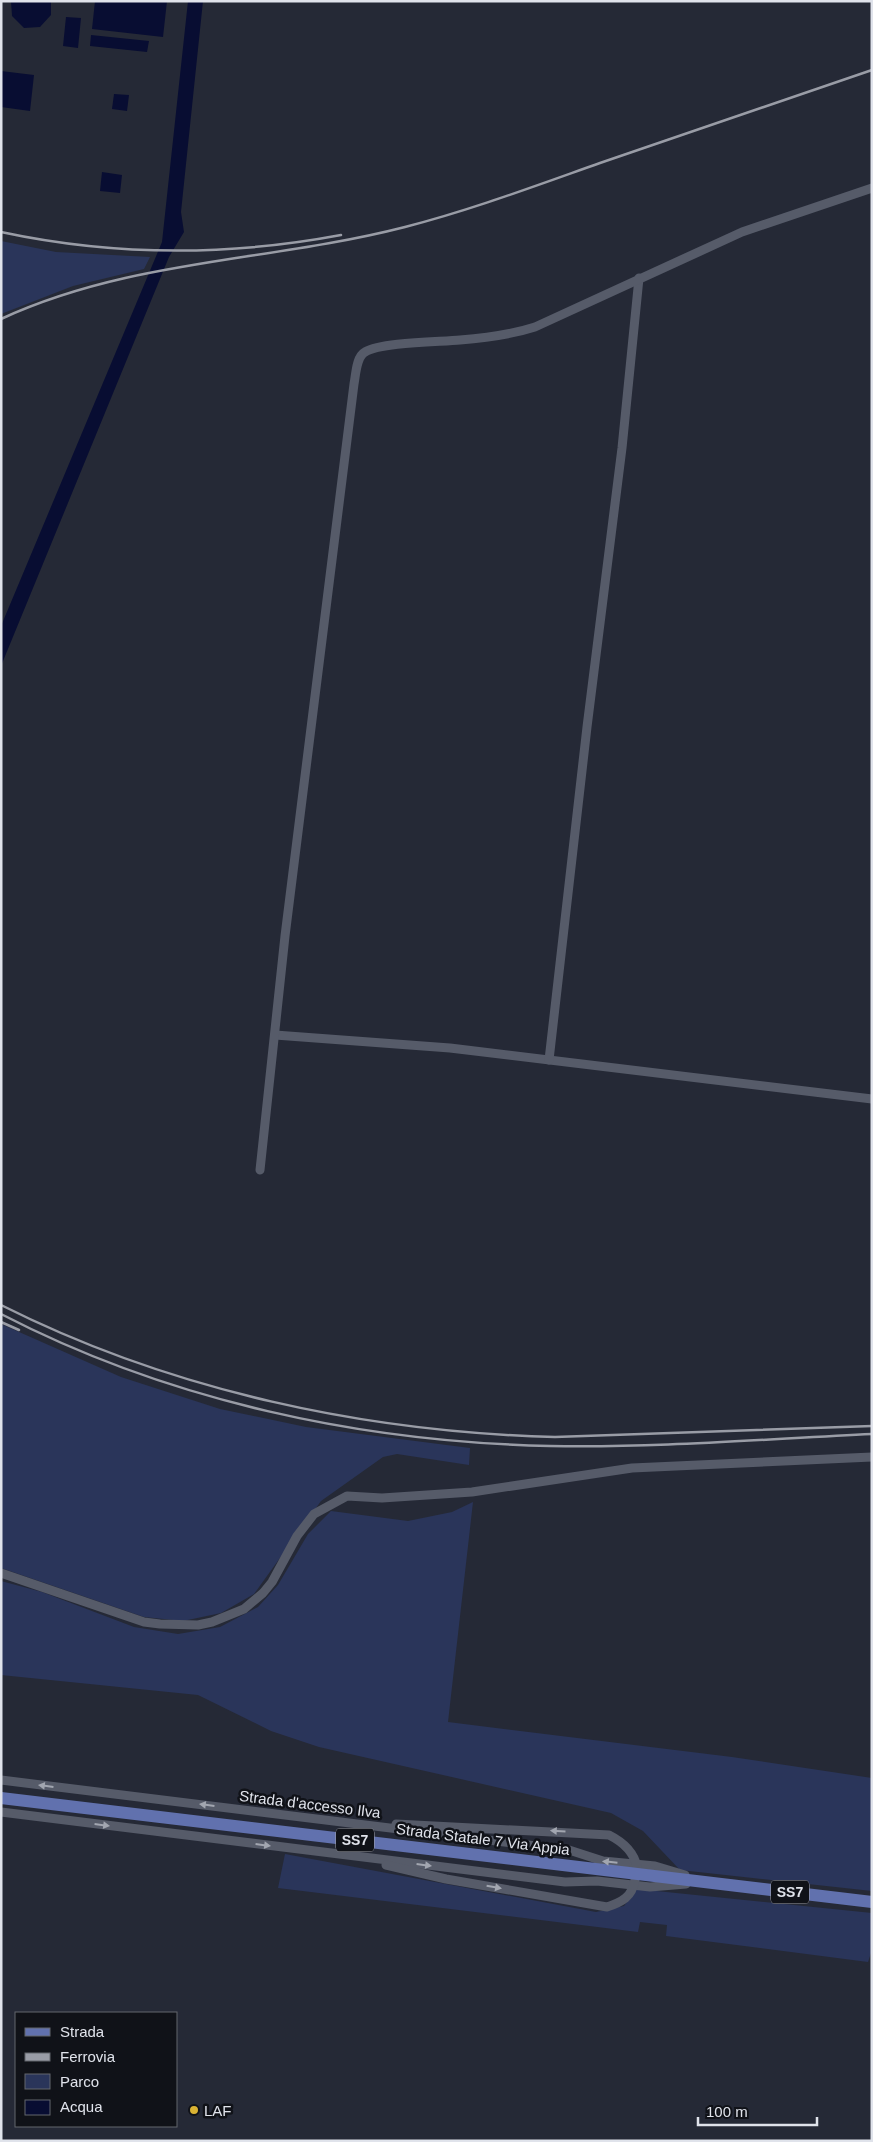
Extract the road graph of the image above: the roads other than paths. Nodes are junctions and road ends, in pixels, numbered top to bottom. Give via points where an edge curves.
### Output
1 (872, 188) edge
2 (639, 278) junction
3 (275, 1036) junction
4 (550, 1060) junction
5 (872, 1099) edge
6 (260, 1170) dead end
7 (872, 1456) edge
8 (1, 1573) edge
9 (1, 1780) edge
10 (1, 1798) edge
11 (1, 1812) edge
12 (345, 1822) junction
13 (342, 1855) junction
14 (709, 1882) junction
15 (872, 1902) edge

1 - 2 street via 742,232
2 - 3 street via 518,332 489,338 404,344 365,352 360,358 354,384
2 - 4 street
3 - 4 street via 450,1048
3 - 6 street
4 - 5 street
7 - 8 street via 632,1468 472,1492 382,1498 347,1496 322,1507 305,1524 272,1582 254,1602 229,1616 198,1624 144,1622
12 -> 9 street, Strada d'accesso Ilva
10 - 14 main road, Strada Statale 7 Via Appia / SS7
11 -> 13 street
13 -> 12 street via 446,1879 607,1907 624,1901 634,1890 638,1866 631,1851 609,1835
14 -> 12 street, Strada d'accesso Ilva via 654,1866 603,1861 569,1850
13 -> 14 street via 565,1882 597,1881 650,1887
14 - 15 main road, Strada Statale 7 Via Appia / SS7

